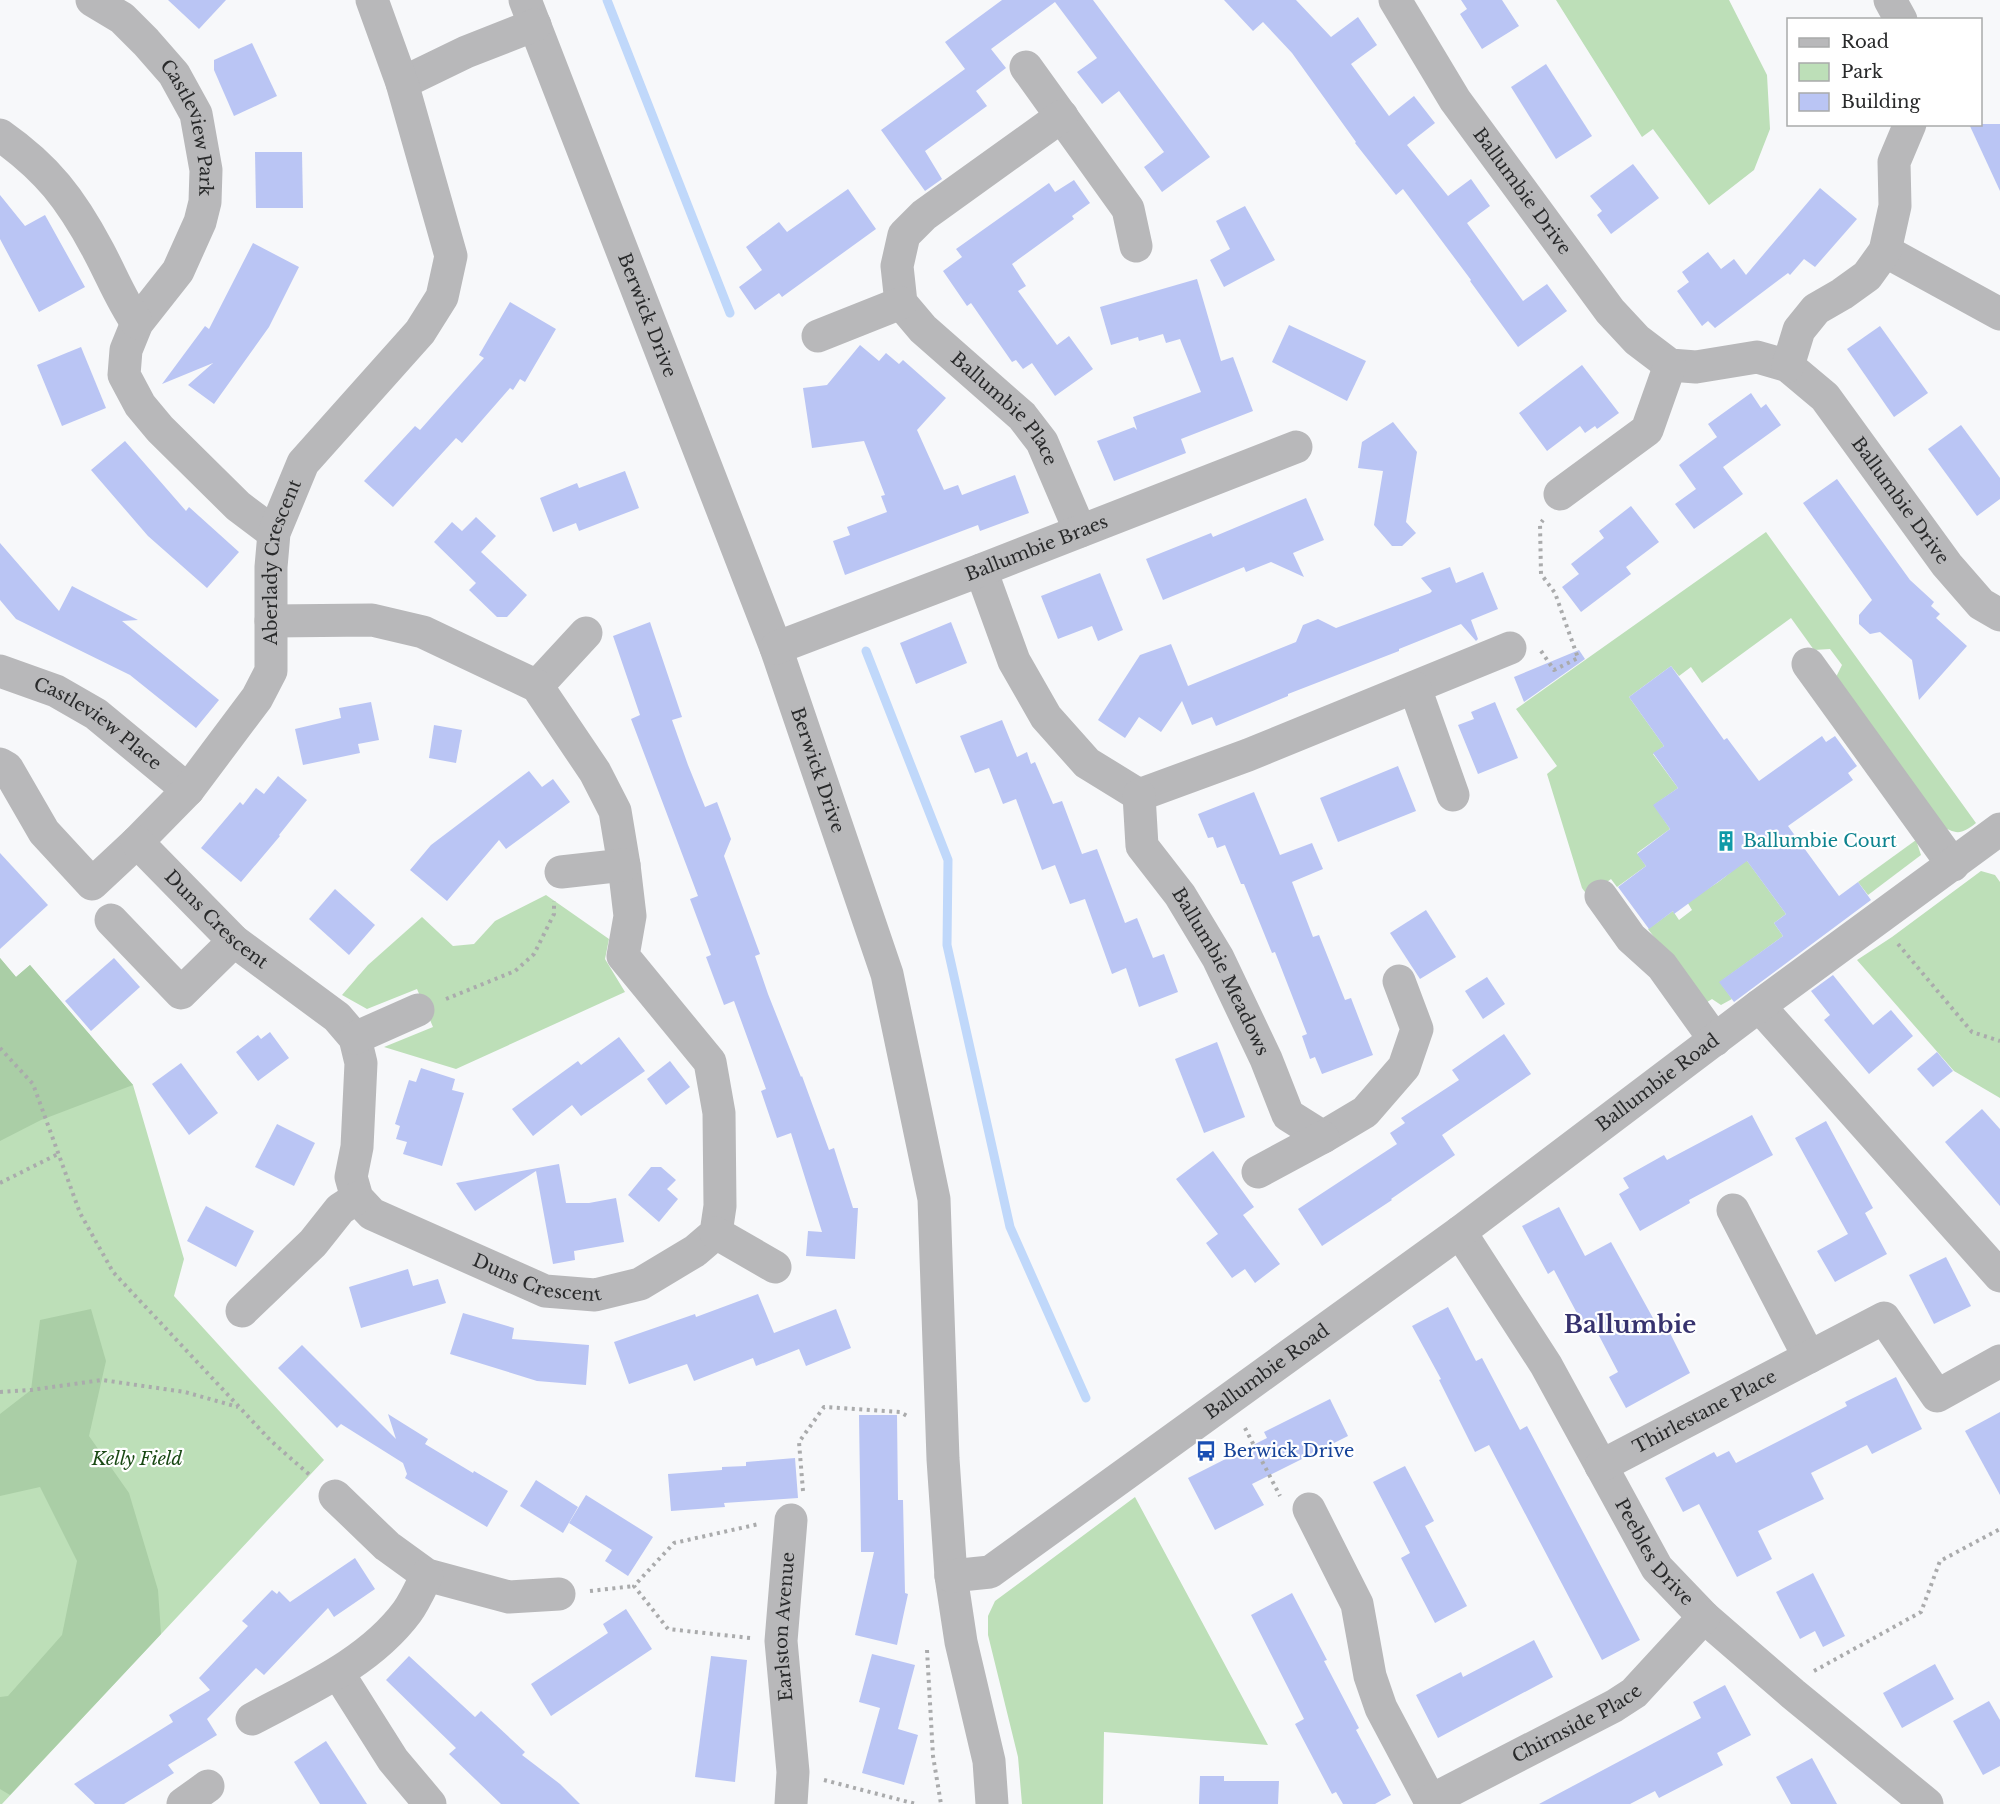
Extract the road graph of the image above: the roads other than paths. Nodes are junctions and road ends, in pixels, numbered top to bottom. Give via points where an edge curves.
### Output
1 (92, 0) edge
2 (372, 0) edge
3 (1395, 0) edge
4 (1890, 0) edge
5 (530, 12) edge
6 (1900, 18) edge
7 (1026, 67) dead end
8 (402, 83) junction
9 (1062, 116) junction
10 (1909, 126) edge
11 (0, 135) edge
12 (1136, 246) dead end
13 (1885, 251) junction
14 (901, 303) junction
15 (2000, 314) edge
16 (137, 323) junction
17 (818, 336) dead end
18 (1670, 364) junction
19 (1788, 366) junction
20 (1296, 447) dead end
21 (1560, 494) road end
22 (1080, 531) junction
23 (274, 533) junction
24 (981, 570) junction
25 (2000, 615) edge
26 (271, 621) junction
27 (586, 633) dead end
28 (776, 648) junction
29 (1510, 648) road end
30 (1808, 664) dead end
31 (0, 671) edge
32 (537, 686) junction
33 (1415, 687) junction
34 (0, 764) edge
35 (188, 790) junction
36 (1139, 795) junction
37 (1453, 795) dead end
38 (1998, 835) edge
39 (137, 842) junction
40 (624, 865) junction
41 (1953, 865) junction
42 (557, 884) road end
43 (1601, 896) dead end
44 (111, 920) dead end
45 (234, 941) junction
46 (1399, 981) dead end
47 (1759, 1006) junction
48 (418, 1010) road end
49 (355, 1038) junction
50 (1714, 1040) junction
51 (1323, 1137) junction
52 (1257, 1173) dead end
53 (357, 1198) junction
54 (1733, 1210) dead end
55 (1460, 1232) junction
56 (716, 1233) junction
57 (775, 1267) dead end
58 (2000, 1276) edge
59 (242, 1311) dead end
60 (1809, 1357) junction
61 (2000, 1361) edge
62 (1601, 1466) junction
63 (335, 1496) road end
64 (1309, 1509) road end
65 (791, 1520) road end
66 (427, 1575) junction
67 (951, 1576) junction
68 (559, 1594) road end
69 (1704, 1617) junction
70 (338, 1673) junction
71 (252, 1719) dead end
72 (1431, 1803) edge
73 (430, 1804) edge
74 (791, 1804) edge
75 (992, 1804) edge
76 (1927, 1804) edge

1 - 16 street, Castleview Park via 122,18 174,74 196,114 207,170 205,202 191,244 178,271
2 - 8 street, Aberlady Crescent
3 - 18 street, Ballumbie Drive via 1455,100 1610,311 1637,340
4 - 6 street
5 - 8 street via 466,52
5 - 28 street, Berwick Drive
7 - 9 street
8 - 23 street, Aberlady Crescent via 451,256 442,297 420,332 303,463
9 - 12 street via 1128,209
9 - 14 street via 924,215 904,235 897,266
10 - 13 street via 1894,162 1895,206
11 - 16 street via 40,166 62,191
13 - 15 street
13 - 19 street via 1867,276 1816,309 1799,330
14 - 17 street
14 - 22 street, Ballumbie Place via 923,329 1022,417 1042,442
16 - 23 street, Castleview Park via 126,350 124,375 140,405 238,506
18 - 19 street, Ballumbie Drive via 1696,367 1757,357
18 - 21 street via 1647,430
19 - 25 street, Ballumbie Drive via 1825,397 1947,565 1981,604
20 - 22 street, Ballumbie Braes
22 - 24 street, Ballumbie Braes
23 - 26 street, Aberlady Crescent
24 - 28 street, Ballumbie Braes
24 - 36 street via 1014,661 1046,717 1087,763
26 - 32 street via 372,620 423,632
26 - 35 street, Aberlady Crescent via 271,670 262,689
27 - 32 street
28 - 67 street, Berwick Drive via 887,974 934,1198
29 - 33 street
30 - 41 street
31 - 35 street, Castleview Place via 56,691 96,714
32 - 40 street via 595,772 615,811
33 - 36 street
33 - 37 street
34 - 39 street, Aberlady Crescent via 7,768 44,832 92,884
35 - 39 street, Aberlady Crescent
36 - 51 street, Ballumbie Meadows via 1142,846 1180,895 1218,958 1288,1115
38 - 41 street, Ballumbie Road
39 - 45 street, Duns Crescent
40 - 42 street
40 - 56 street via 630,916 623,956 711,1062 720,1113 720,1206
41 - 47 street, Ballumbie Road
43 - 50 street via 1632,938 1662,966
44 - 45 street via 181,993
45 - 49 street, Duns Crescent via 337,1017
46 - 51 street via 1417,1029 1404,1067 1365,1112
47 - 50 street, Ballumbie Road
47 - 58 street
48 - 49 street
49 - 53 street via 361,1063 357,1147 351,1177
50 - 55 street, Ballumbie Road
51 - 52 street
53 - 56 street, Duns Crescent via 372,1214 545,1291 555,1292 595,1295 640,1284 695,1251
53 - 59 street via 340,1209 313,1243
54 - 60 street
55 - 62 street, Peebles Drive via 1546,1365
55 - 67 street, Ballumbie Road via 990,1572
56 - 57 street
60 - 61 street, Thirlestane Place via 1884,1318 1936,1396
60 - 62 street, Thirlestane Place
62 - 69 street, Peebles Drive via 1657,1568
63 - 66 street via 387,1546
64 - 72 street, Chirnside Place via 1357,1604 1370,1676 1381,1708
65 - 74 street, Earlston Avenue via 781,1641 793,1772
66 - 68 street via 509,1597
66 - 70 street via 407,1611 376,1644
67 - 75 street via 961,1642 988,1761
69 - 72 street, Chirnside Place via 1634,1693
69 - 76 street, Peebles Drive
70 - 71 street
70 - 73 street via 393,1760

